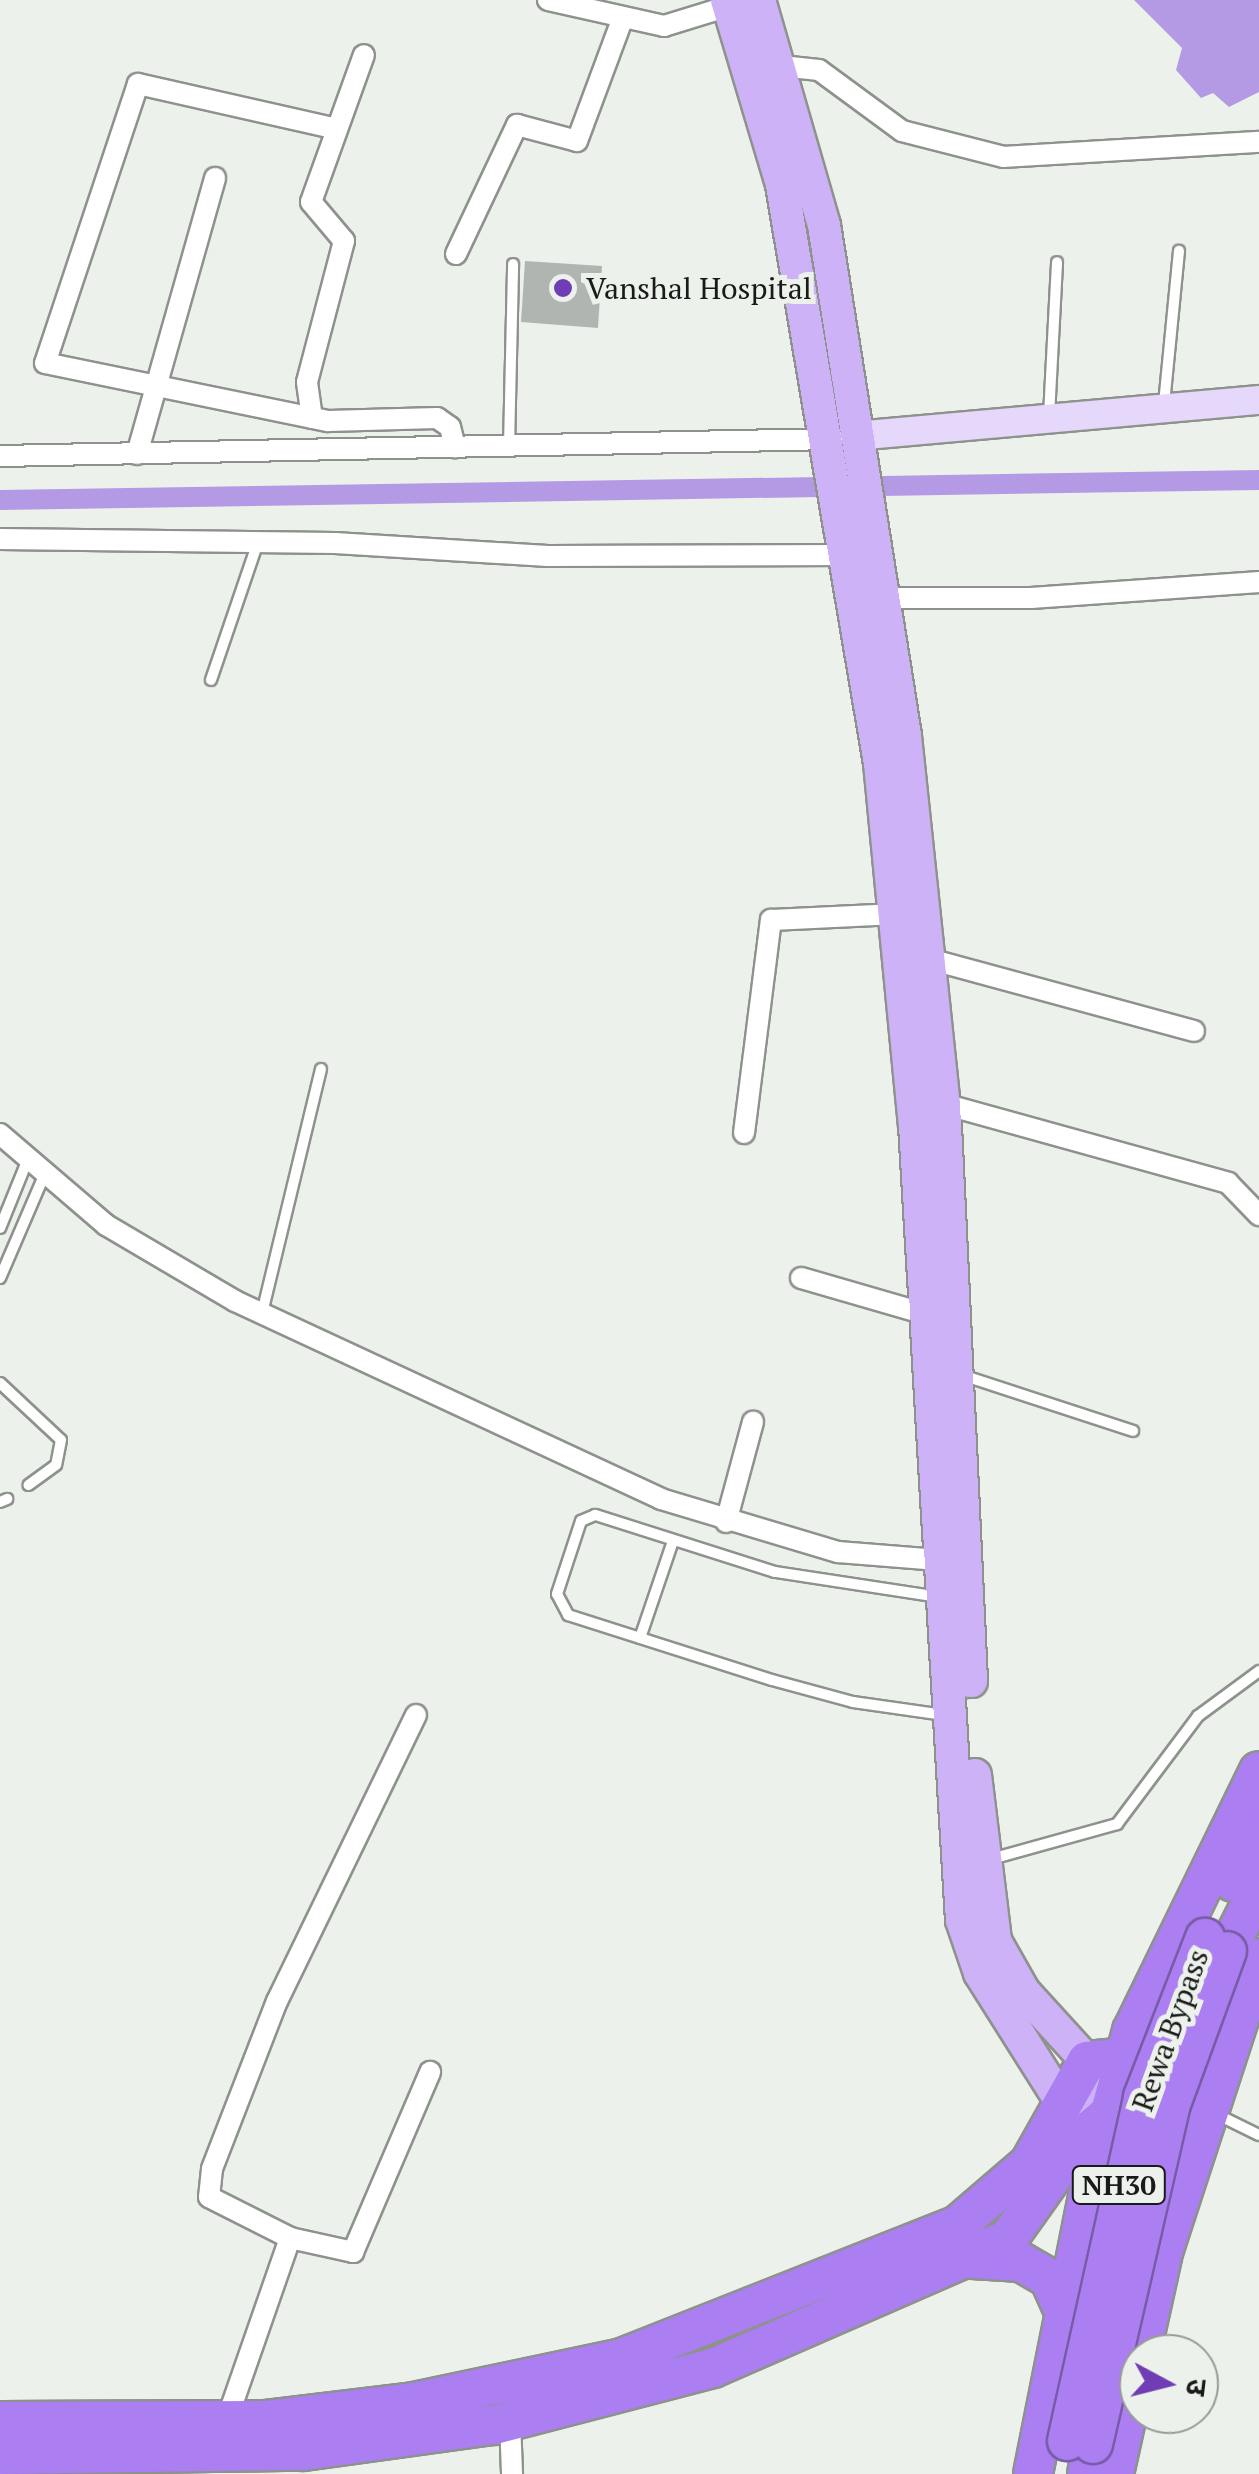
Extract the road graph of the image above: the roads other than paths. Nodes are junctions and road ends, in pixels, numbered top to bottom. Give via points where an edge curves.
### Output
1 (548, 0) edge
2 (738, 2) edge
3 (622, 20) junction
4 (364, 55) dead end
5 (781, 66) junction
6 (334, 128) junction
7 (1259, 142) edge
8 (215, 178) dead end
9 (1179, 251) dead end
10 (456, 254) dead end
11 (1057, 262) dead end
12 (514, 264) dead end
13 (150, 388) junction
14 (1259, 400) edge
15 (1163, 412) junction
16 (312, 418) junction
17 (1048, 422) junction
18 (509, 446) junction
19 (456, 447) junction
20 (844, 451) junction
21 (137, 454) junction
22 (0, 456) edge
23 (0, 540) edge
24 (259, 541) junction
25 (858, 550) junction
26 (1259, 582) edge
27 (884, 598) junction
28 (212, 680) dead end
29 (897, 914) junction
30 (916, 956) junction
31 (1194, 1031) dead end
32 (322, 1069) dead end
33 (944, 1104) junction
34 (744, 1133) dead end
35 (0, 1134) edge
36 (28, 1159) junction
37 (44, 1176) junction
38 (1259, 1215) edge
39 (0, 1228) edge
40 (0, 1278) edge
41 (801, 1278) dead end
42 (262, 1313) junction
43 (926, 1314) junction
44 (956, 1374) junction
45 (0, 1382) edge
46 (753, 1422) dead end
47 (1134, 1430) dead end
48 (28, 1484) dead end
49 (726, 1522) junction
50 (674, 1540) junction
51 (956, 1562) junction
52 (945, 1598) junction
53 (640, 1638) junction
54 (1259, 1672) edge
55 (416, 1716) dead end
56 (951, 1716) junction
57 (1259, 1771) edge
58 (1259, 1831) edge
59 (968, 1863) junction
60 (1259, 1888) edge
61 (1259, 1958) edge
62 (1106, 2059) junction
63 (430, 2072) dead end
64 (1065, 2097) junction
65 (1205, 2109) junction
66 (1094, 2125) junction
67 (1259, 2135) edge
68 (290, 2238) junction
69 (971, 2259) junction
70 (1064, 2311) junction
71 (0, 2420) edge
72 (510, 2421) junction
73 (226, 2422) junction
74 (284, 2447) junction
75 (0, 2455) edge
76 (131, 2466) edge
77 (512, 2474) edge
78 (1033, 2474) edge
79 (1060, 2474) edge
80 (1087, 2474) edge
81 (1114, 2474) edge

1 - 3 street
2 - 3 street via 680,24
2 - 5 main road
2 - 20 main road
3 - 10 street via 577,141 518,125
4 - 6 street
5 - 7 street via 819,70 902,131 1004,157
5 - 20 main road via 824,224
6 - 13 street via 152,82 133,89 44,363
6 - 16 street via 311,202 342,232 343,254 307,382
8 - 13 street
9 - 15 lane
11 - 17 lane
12 - 18 lane
13 - 16 street
13 - 21 street
14 - 15 street
15 - 17 street
16 - 19 street via 436,418 450,427
17 - 20 street
18 - 19 street
18 - 20 street
19 - 21 street
20 - 25 main road
21 - 22 street
23 - 24 street
24 - 25 street via 548,556
24 - 28 lane
25 - 27 main road
25 - 29 main road
26 - 27 street via 1031,598
27 - 30 main road
29 - 30 main road
29 - 34 street via 772,920
30 - 31 street
30 - 33 main road
30 - 43 main road
32 - 42 lane
33 - 38 street via 1228,1183
33 - 44 main road
35 - 36 street
36 - 37 street
36 - 39 lane
37 - 40 lane
37 - 42 street via 106,1225
41 - 43 street
42 - 49 street
43 - 51 main road
44 - 47 lane
44 - 51 main road
45 - 48 lane via 62,1440 56,1464
46 - 49 street
49 - 51 street via 838,1552
50 - 52 lane via 775,1572
50 - 53 lane
50 - 53 lane via 587,1516 560,1581 561,1610
51 - 52 main road
51 - 59 main road
52 - 56 main road
53 - 56 lane via 837,1699
54 - 59 lane via 1198,1716 1117,1824
55 - 68 street via 278,2001 208,2182 220,2208
56 - 59 main road
57 - 62 highway
58 - 79 highway, Rewa Bypass / NH30, bridge via 1204,1938 1143,2097
59 - 62 main road via 1006,1964
59 - 64 main road via 980,1974
60 - 80 highway, Rewa Bypass / NH30, bridge via 1170,2107
61 - 65 highway
62 - 64 highway
62 - 65 highway
62 - 66 highway
63 - 68 street via 353,2252
64 - 66 main road
64 - 74 highway via 1029,2164 958,2225 622,2358 414,2402
65 - 66 highway
65 - 67 lane
65 - 81 highway
66 - 69 highway via 1008,2239
66 - 70 highway
68 - 73 street
69 - 70 highway via 1021,2262 1049,2278
69 - 72 highway via 712,2368
70 - 78 highway
71 - 73 highway
72 - 74 highway
72 - 77 street
73 - 74 highway
74 - 76 highway
75 - 76 highway

